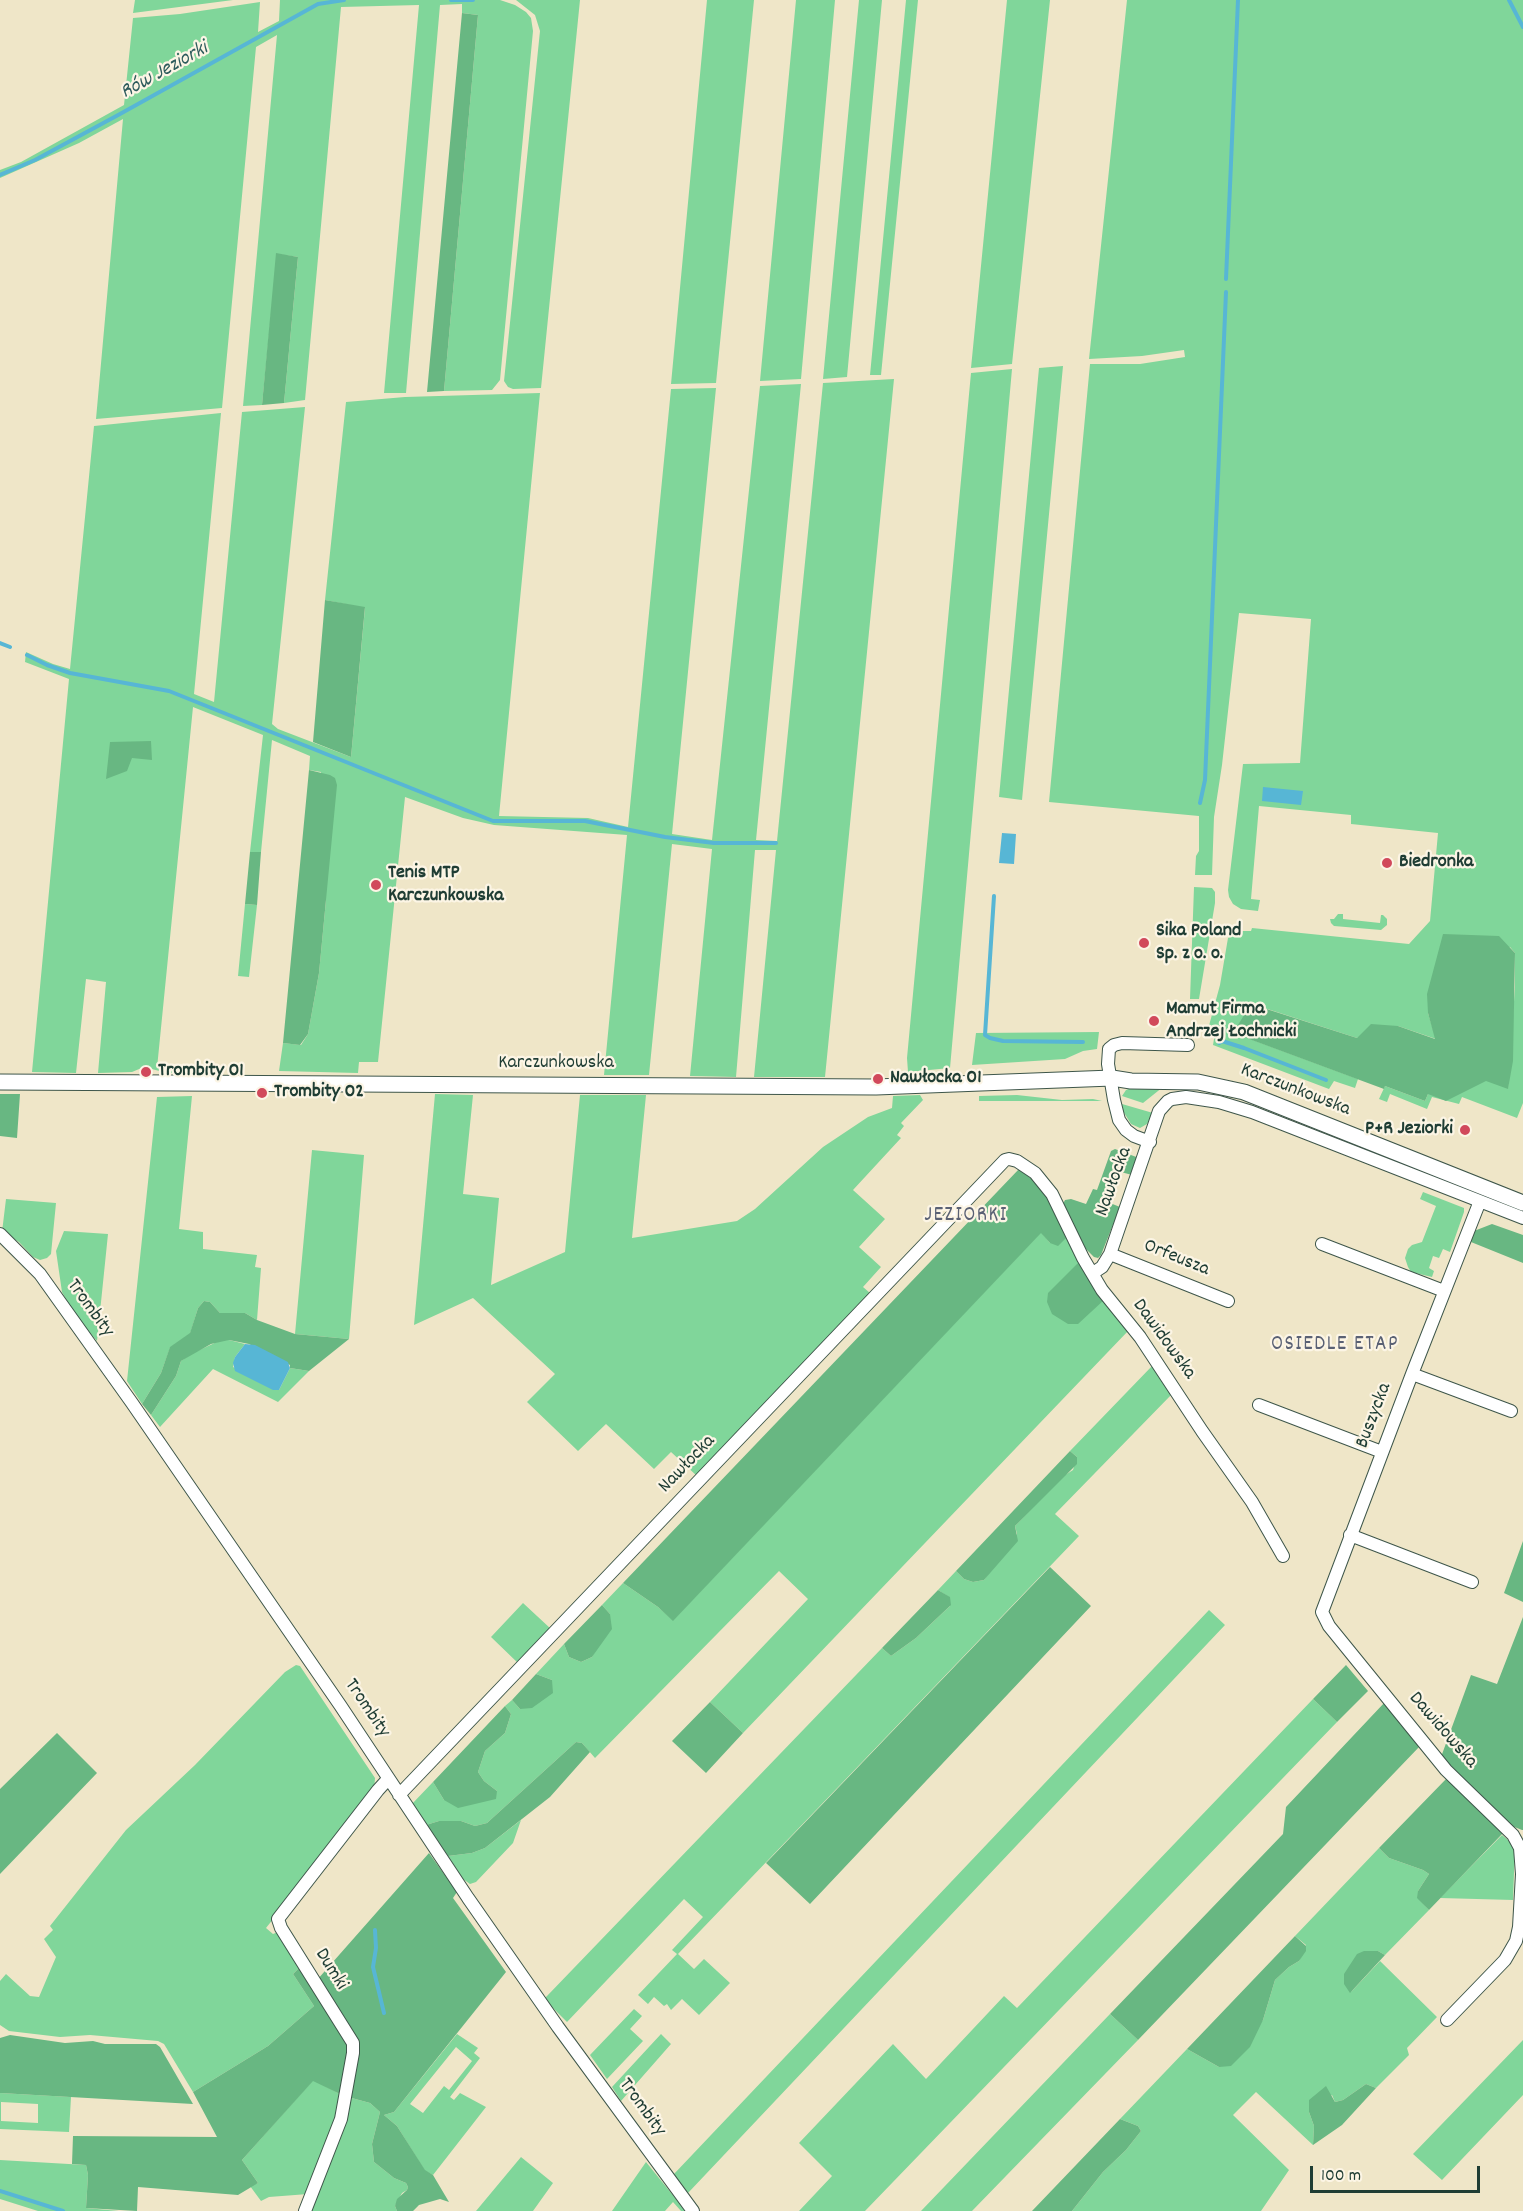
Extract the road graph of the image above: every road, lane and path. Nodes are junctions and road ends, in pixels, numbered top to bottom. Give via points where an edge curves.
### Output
1 (1188, 1045) dead end
2 (1112, 1078) junction
3 (0, 1082) edge
4 (1150, 1142) junction
5 (1005, 1160) joint
6 (1523, 1193) edge
7 (1480, 1201) junction
8 (1523, 1203) edge
9 (1523, 1218) edge
10 (0, 1234) edge
11 (1322, 1244) dead end
12 (1110, 1254) junction
13 (1093, 1273) junction
14 (1444, 1292) junction
15 (1227, 1301) dead end
16 (1412, 1374) junction
17 (1259, 1405) dead end
18 (1511, 1411) dead end
19 (1382, 1452) junction
20 (1350, 1535) junction
21 (1282, 1556) dead end
22 (1472, 1582) dead end
23 (1322, 1612) joint
24 (388, 1779) junction
25 (399, 1795) junction
26 (1447, 2020) dead end
27 (305, 2211) edge
28 (693, 2211) edge

1 - 2 street, Nawłocka via 1114,1045 1109,1049 1108,1064
2 - 3 street, Karczunkowska via 876,1087
2 - 4 street, Nawłocka via 1115,1111 1121,1124 1134,1136
2 - 6 street, Karczunkowska via 1129,1072 1166,1071 1236,1083
2 - 8 street, Karczunkowska via 1198,1082 1234,1089
4 - 7 street, Karczunkowska via 1160,1111 1168,1101 1186,1097 1219,1102
4 - 12 street, Nawłocka
5 - 13 street, Dawidowska via 1017,1161 1043,1181
5 - 25 street, Nawłocka
7 - 9 street, Karczunkowska
7 - 14 street, Buszycka
10 - 24 street, Trombity via 40,1274 132,1403
11 - 14 street
12 - 13 street, Nawłocka
12 - 15 street, Orfeusza
13 - 21 street, Dawidowska via 1252,1502
14 - 16 street, Buszycka
16 - 18 street
16 - 19 street, Buszycka
17 - 19 street
19 - 20 street, Buszycka
20 - 22 street
20 - 23 street, Buszycka
23 - 26 street, Dawidowska via 1329,1626 1446,1770 1518,1841 1522,1874 1516,1941 1503,1962
24 - 25 street, Trombity
24 - 27 street, Dumki via 278,1919 352,2043 353,2053 341,2119
25 - 28 street, Trombity via 553,2021

